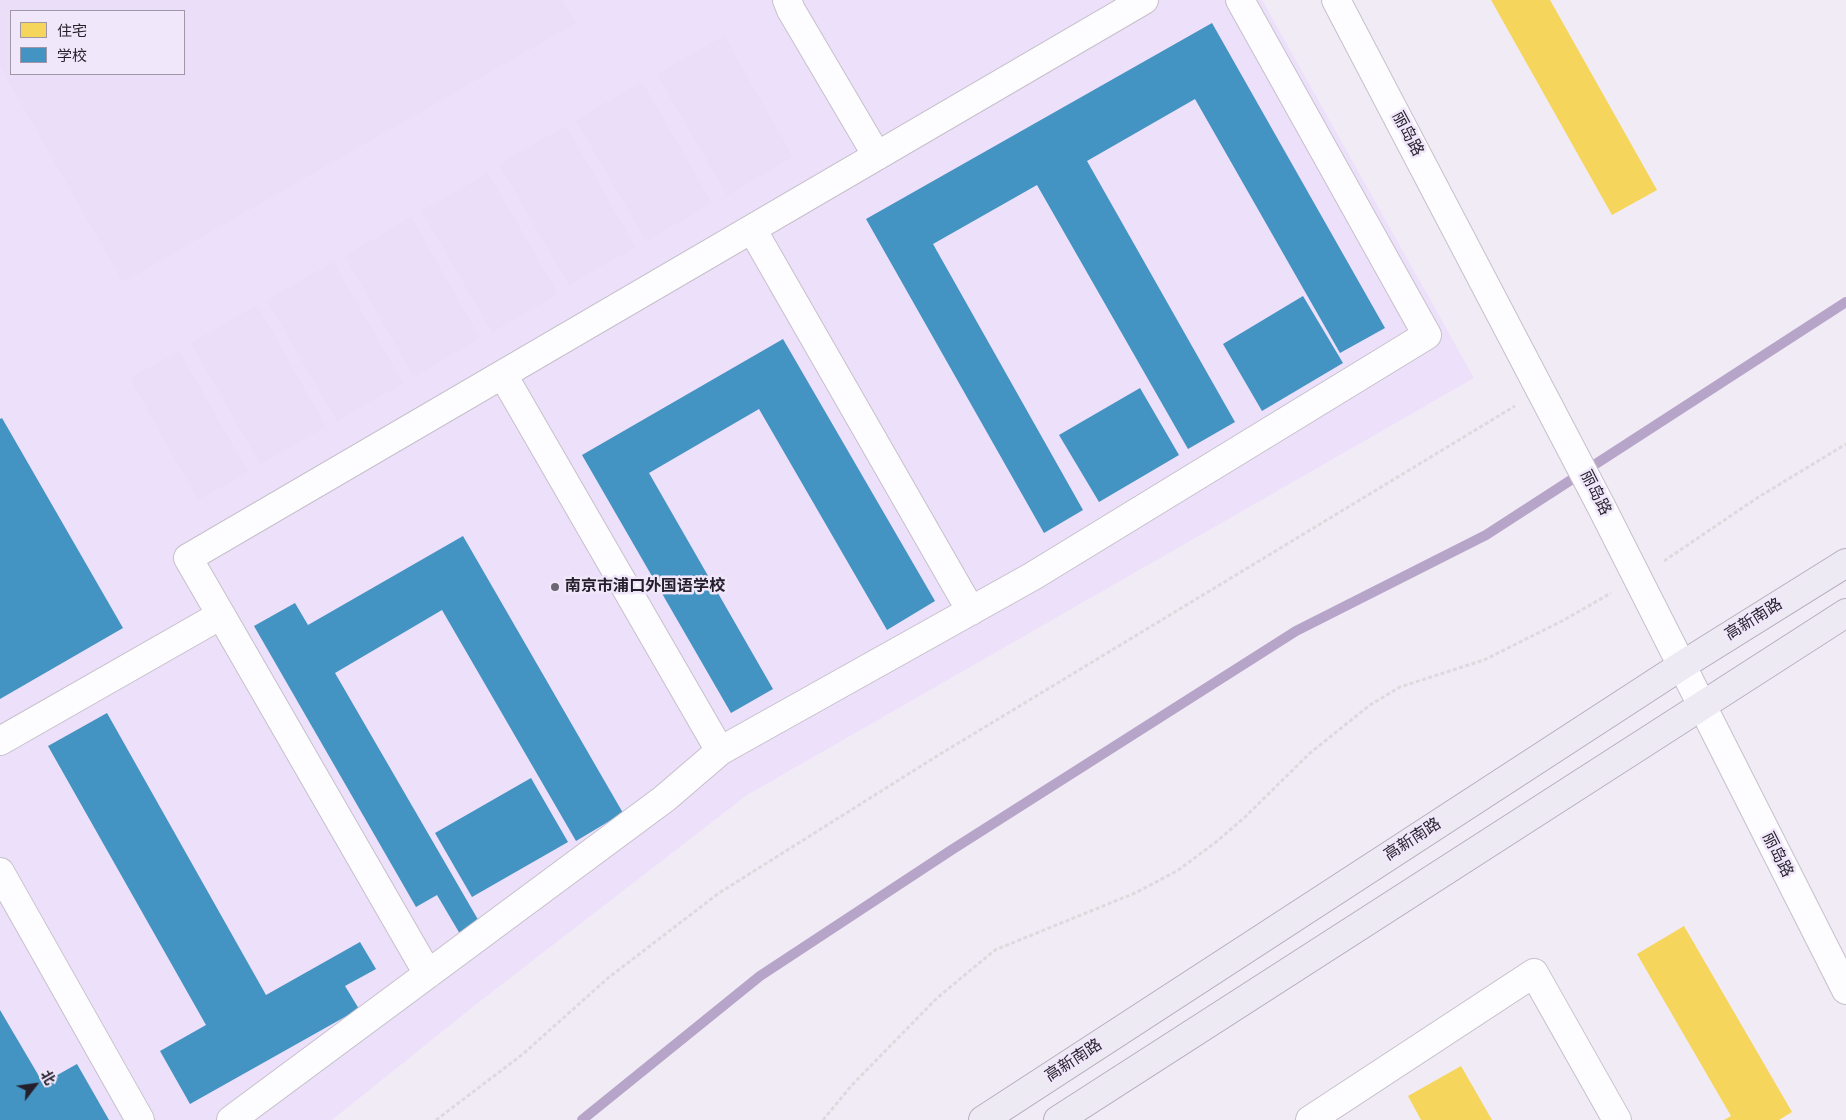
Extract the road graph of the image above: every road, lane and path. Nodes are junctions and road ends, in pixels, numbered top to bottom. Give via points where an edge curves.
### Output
1 (787, 0) edge
2 (1144, 0) edge
3 (1240, 0) edge
4 (1336, 0) edge
5 (877, 156) junction
6 (752, 229) junction
7 (503, 375) junction
8 (1541, 390) junction
9 (1846, 444) edge
10 (1846, 563) edge
11 (1638, 579) junction
12 (971, 611) junction
13 (1846, 613) edge
14 (221, 614) junction
15 (1681, 666) junction
16 (1702, 706) junction
17 (0, 741) edge
18 (720, 751) junction
19 (0, 872) edge
20 (428, 974) junction
21 (1846, 990) edge
22 (140, 1120) edge
23 (231, 1120) edge
24 (436, 1120) edge
25 (823, 1120) edge
26 (983, 1120) edge
27 (1058, 1120) edge
28 (1310, 1120) edge
29 (1617, 1120) edge

1 - 5 street
2 - 5 street
3 - 12 street via 1427,335
4 - 8 street, 丽岛路
5 - 6 street
6 - 7 street
6 - 12 street
7 - 14 street via 188,558
7 - 18 street
8 - 11 street, 丽岛路
8 - 24 path via 937,756 719,893 608,978 523,1054
9 - 11 path via 1758,498
10 - 15 main road, 高新南路
11 - 15 street, 丽岛路
11 - 25 path via 1484,660 1400,687 1370,705 1310,753 1245,817 1176,871 1126,897 995,950 936,998 852,1085
12 - 18 street
13 - 16 main road
14 - 17 street
14 - 20 street
15 - 16 street, 丽岛路
15 - 26 main road, 高新南路
16 - 21 street, 丽岛路
16 - 27 main road
18 - 20 street via 664,799
19 - 22 street
20 - 23 street
28 - 29 street via 1534,973

